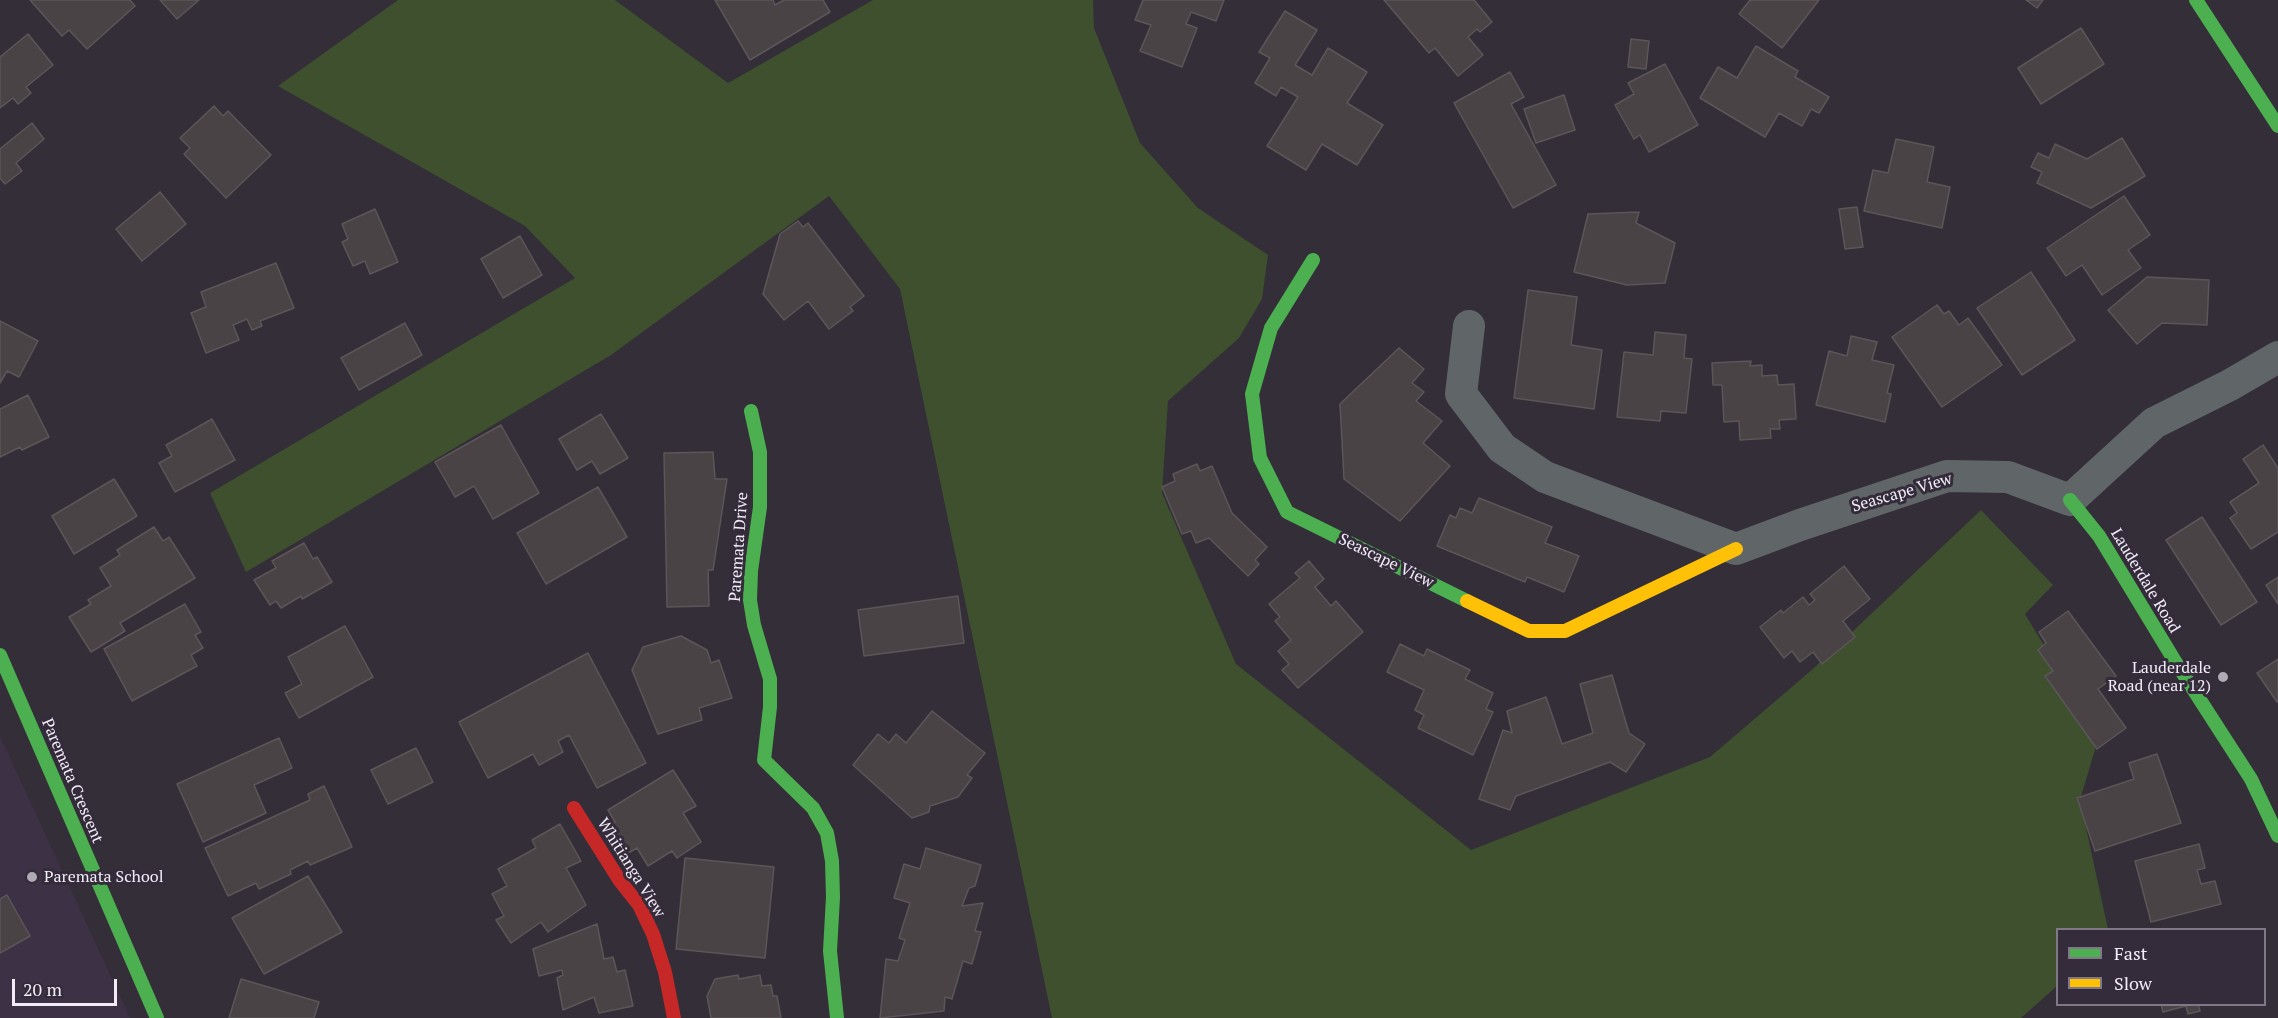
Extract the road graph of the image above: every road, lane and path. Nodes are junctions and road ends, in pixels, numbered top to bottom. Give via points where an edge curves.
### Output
1 (2196, 0) edge
2 (2278, 126) edge
3 (1313, 260) dead end
4 (1469, 326) dead end
5 (2278, 357) edge
6 (751, 411) dead end
7 (2070, 500) junction
8 (1736, 549) junction
9 (0, 655) edge
10 (574, 807) dead end
11 (2278, 836) edge
12 (157, 1018) edge
13 (674, 1018) edge
14 (837, 1018) edge

1 - 2 street
3 - 8 street, Seascape View via 1271,328 1252,394 1260,458 1287,512 1529,631 1565,630
4 - 8 street via 1461,393 1502,448 1545,477
5 - 7 street via 2154,423
6 - 14 street, Paremata Drive via 760,452 760,507 750,600 770,679 764,760 813,808 827,833 832,861 830,951
7 - 8 street, Seascape View via 2008,477 1947,476
7 - 11 street, Lauderdale Road via 2099,536 2251,779
9 - 12 street, Paremata Crescent
10 - 13 street, Whitianga View via 639,905 665,972

